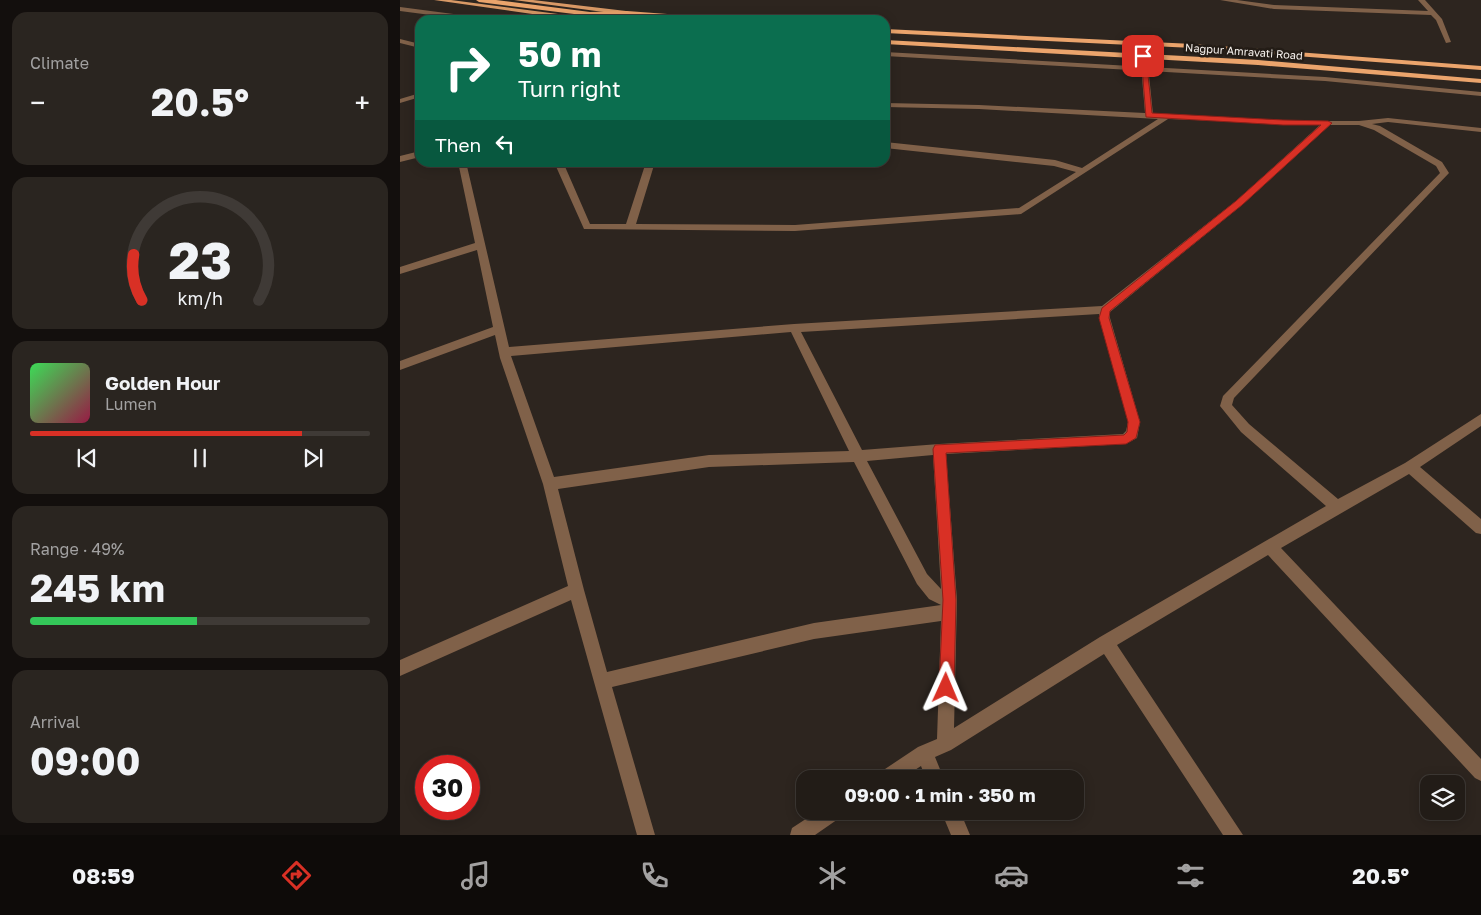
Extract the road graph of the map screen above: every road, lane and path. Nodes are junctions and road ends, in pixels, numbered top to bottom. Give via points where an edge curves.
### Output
1 (436, 0) edge
2 (478, 0) edge
3 (517, 0) edge
4 (1223, 0) edge
5 (1421, 0) edge
6 (400, 8) edge
7 (627, 13) junction
8 (1435, 13) junction
9 (449, 15) edge
10 (555, 15) edge
11 (564, 15) edge
12 (614, 15) edge
13 (654, 15) edge
14 (890, 31) edge
15 (400, 41) edge
16 (890, 42) edge
17 (1448, 42) dead end
18 (415, 45) edge
19 (1215, 48) junction
20 (890, 54) edge
21 (1143, 56) junction
22 (1219, 61) junction
23 (1145, 68) junction
24 (1481, 68) edge
25 (1223, 73) junction
26 (1481, 81) edge
27 (1481, 94) edge
28 (415, 96) edge
29 (400, 101) edge
30 (890, 105) edge
31 (1149, 115) junction
32 (1166, 117) junction
33 (1328, 123) junction
34 (1359, 123) junction
35 (1481, 130) edge
36 (890, 146) edge
37 (415, 155) edge
38 (400, 159) edge
39 (463, 167) edge
40 (560, 167) edge
41 (649, 167) edge
42 (1084, 170) junction
43 (630, 227) junction
44 (481, 245) junction
45 (400, 271) edge
46 (1105, 310) junction
47 (794, 328) junction
48 (500, 329) junction
49 (505, 352) junction
50 (400, 366) edge
51 (1481, 419) edge
52 (939, 449) junction
53 (858, 456) junction
54 (1410, 467) junction
55 (550, 484) junction
56 (1337, 507) junction
57 (1481, 528) edge
58 (1270, 547) junction
59 (576, 590) junction
60 (949, 606) junction
61 (1106, 643) junction
62 (400, 668) edge
63 (602, 682) junction
64 (945, 744) junction
65 (924, 754) junction
66 (899, 770) edge
67 (931, 770) edge
68 (1481, 772) edge
69 (822, 820) edge
70 (954, 820) edge
71 (646, 835) edge
72 (799, 835) edge
73 (961, 835) edge
74 (1234, 835) edge

1 - 10 main road
2 - 11 highway
3 - 7 main road
4 - 8 street via 1268,7
5 - 8 street
6 - 9 street
7 - 12 highway
7 - 13 highway
8 - 17 street
14 - 19 highway, Nagpur Amravati Road
15 - 18 street
16 - 21 highway, Nagpur Amravati Road
19 - 22 highway
19 - 24 highway, Nagpur Amravati Road
20 - 23 street
21 - 22 highway, Nagpur Amravati Road
21 - 23 street
22 - 25 highway
22 - 26 highway, Nagpur Amravati Road
23 - 25 street
23 - 31 street
25 - 27 street via 1379,83
28 - 29 street
30 - 31 street
31 - 32 street
32 - 33 street
32 - 42 street
33 - 34 street
33 - 46 street via 1239,203
34 - 35 street via 1388,120
34 - 56 street via 1377,128 1439,164 1445,173 1229,396 1226,406 1245,428
36 - 42 street via 1055,163
37 - 38 street
39 - 44 street
40 - 43 street via 587,226
41 - 43 street
42 - 43 street via 1021,211 795,228
44 - 45 street
44 - 48 street
46 - 47 street
46 - 52 street via 1104,318 1134,422 1132,434 1126,439
47 - 49 street
47 - 53 street
48 - 49 street
48 - 50 street
49 - 55 street
51 - 54 street
52 - 53 street
52 - 60 street
53 - 55 street via 709,461
53 - 60 street via 922,579
54 - 56 street
54 - 57 street
55 - 59 street
56 - 58 street
58 - 61 street
58 - 68 street
59 - 62 street
59 - 63 street
60 - 63 street via 814,631
60 - 64 street
61 - 64 street
61 - 74 street
63 - 71 street
64 - 65 street
65 - 66 street
65 - 67 street
69 - 72 street
70 - 73 street

